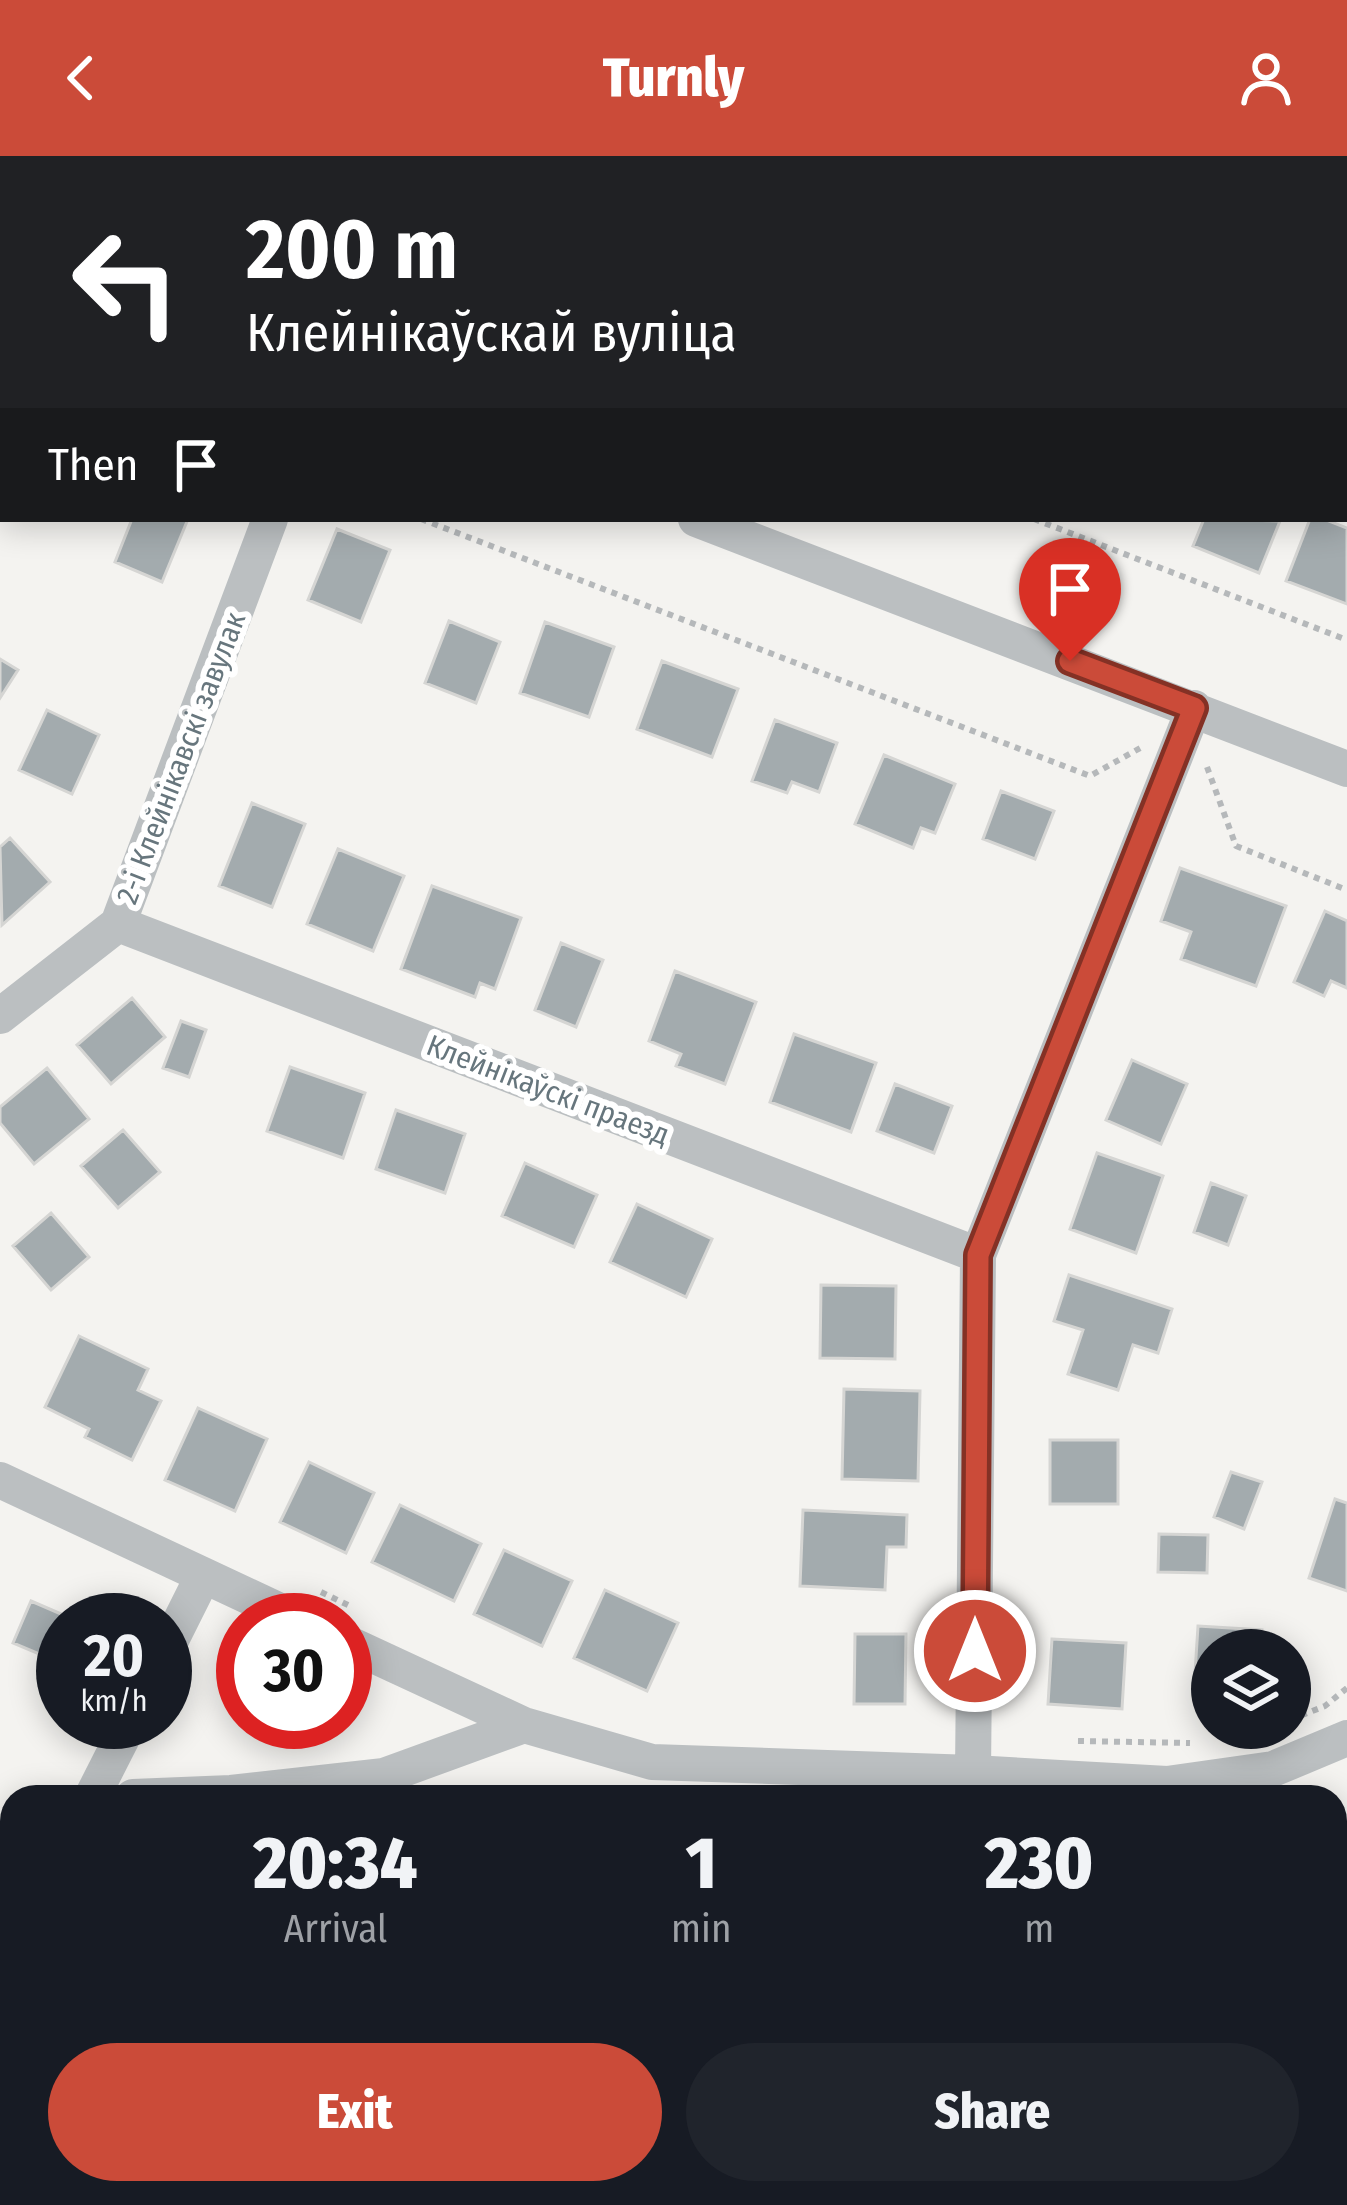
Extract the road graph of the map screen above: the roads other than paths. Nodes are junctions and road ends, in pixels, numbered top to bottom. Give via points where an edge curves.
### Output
1 (269, 522) edge
2 (704, 522) edge
3 (1194, 708) junction
4 (1347, 770) edge
5 (118, 924) junction
6 (0, 1016) edge
7 (978, 1255) junction
8 (0, 1480) edge
9 (203, 1576) junction
10 (240, 1593) edge
11 (192, 1598) edge
12 (372, 1637) edge
13 (524, 1724) junction
14 (1347, 1738) edge
15 (116, 1749) edge
16 (973, 1773) junction
17 (98, 1785) edge
18 (303, 1785) edge
19 (1072, 1785) edge
20 (1155, 1785) edge

1 - 5 street, 2-і Клейнікавскі завулак
2 - 3 street
3 - 4 street
3 - 7 street
5 - 6 street, 2-і Клейнікавскі завулак
5 - 7 street, Клейнікаўскі праезд
7 - 16 street
8 - 9 street
9 - 10 street
9 - 11 street
12 - 13 street
13 - 16 street via 652,1762
13 - 18 street via 384,1776
14 - 20 street via 1273,1769
15 - 17 street
16 - 19 street

